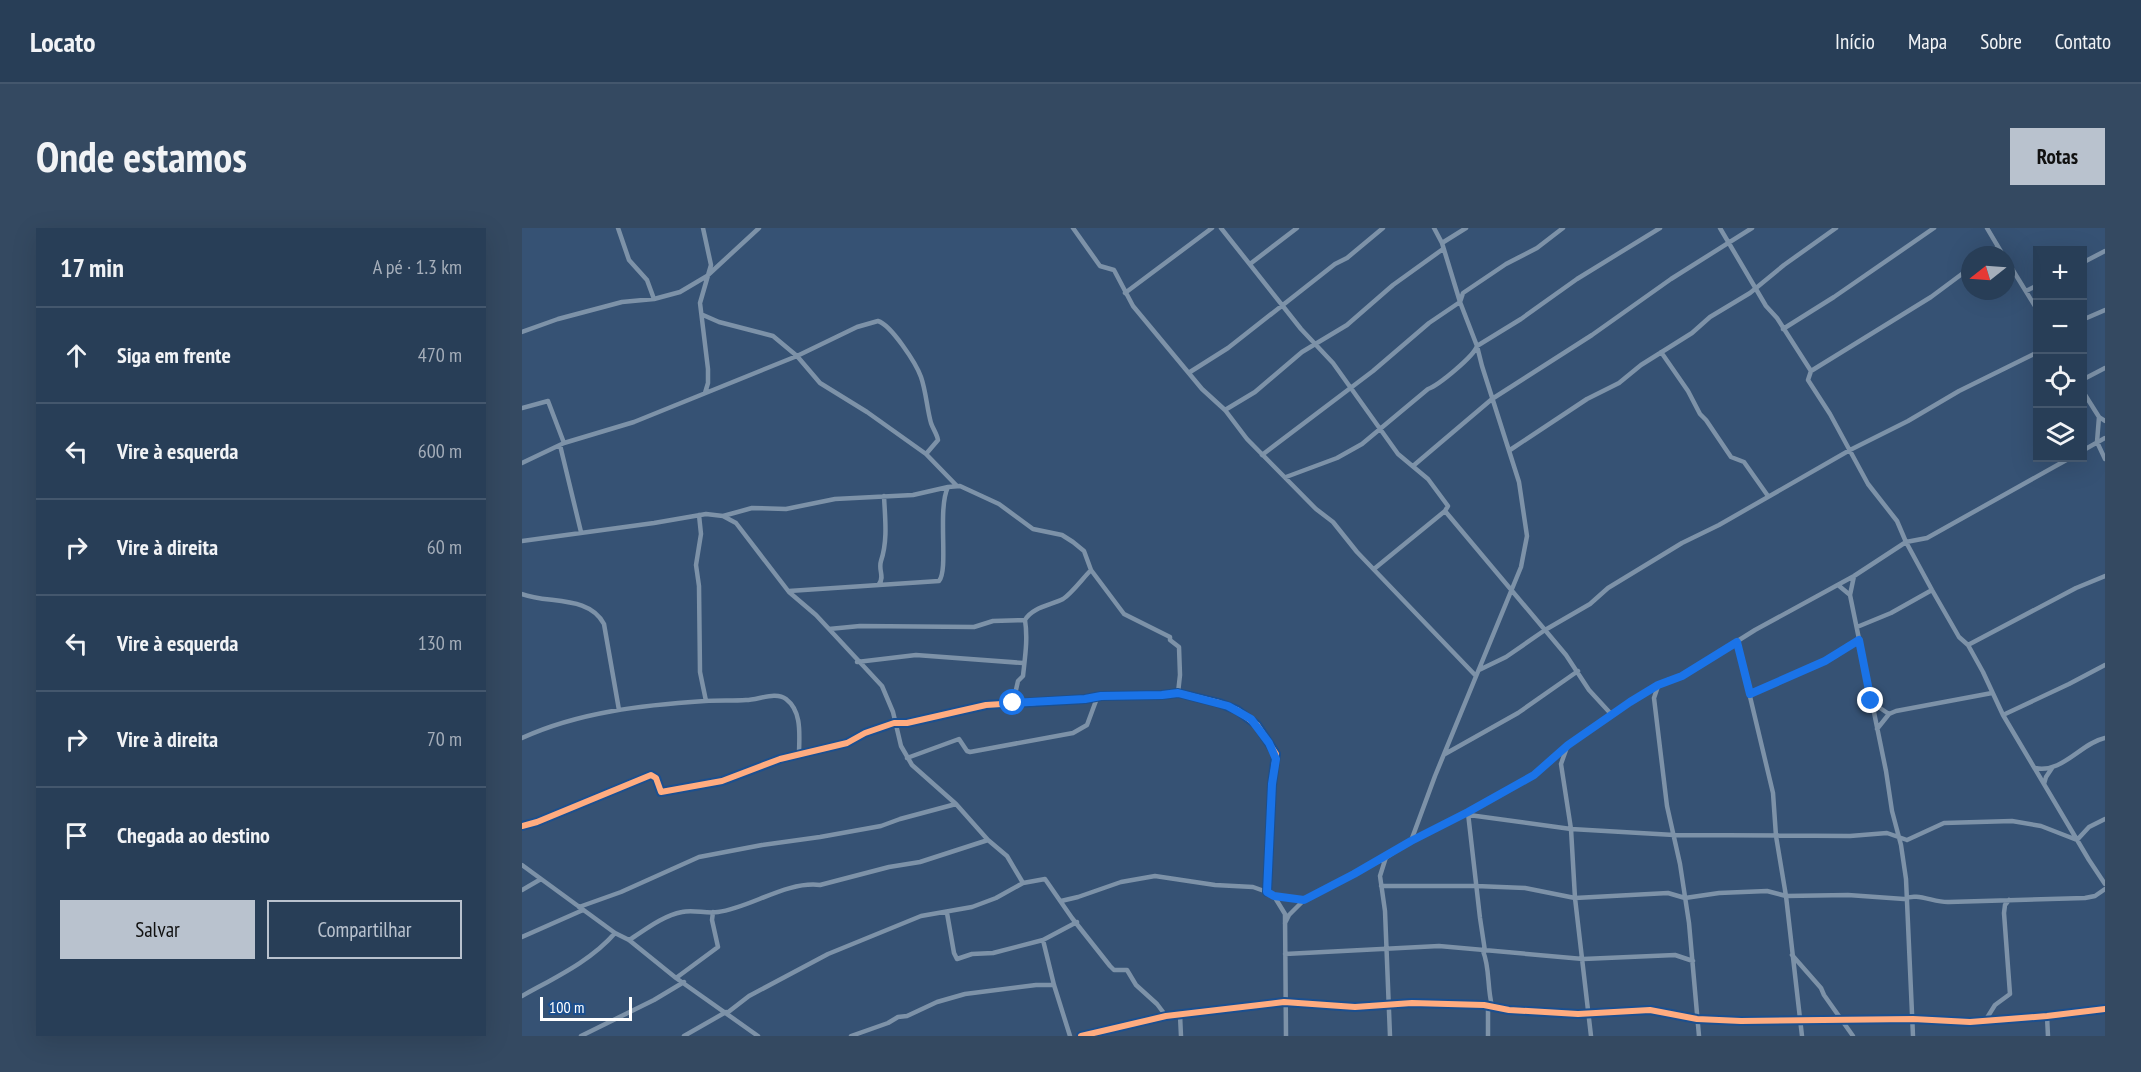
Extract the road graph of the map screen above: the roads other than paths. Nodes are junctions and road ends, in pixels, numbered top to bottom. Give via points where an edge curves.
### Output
1 (618, 228) edge
2 (703, 228) edge
3 (759, 228) edge
4 (1072, 228) edge
5 (1212, 228) edge
6 (1221, 228) edge
7 (1297, 228) edge
8 (1383, 228) edge
9 (1434, 228) edge
10 (1466, 228) edge
11 (1563, 228) edge
12 (1660, 228) edge
13 (1720, 228) edge
14 (1752, 228) edge
15 (1836, 228) edge
16 (1934, 228) edge
17 (1987, 228) edge
18 (1442, 243) junction
19 (1728, 243) junction
20 (1997, 246) edge
21 (1443, 249) junction
22 (2105, 251) edge
23 (2087, 260) edge
24 (1250, 264) junction
25 (2015, 273) edge
26 (1961, 275) edge
27 (707, 276) junction
28 (2033, 287) edge
29 (1755, 288) junction
30 (2026, 291) junction
31 (1125, 293) junction
32 (654, 299) junction
33 (1460, 302) junction
34 (2033, 304) edge
35 (1283, 306) junction
36 (2105, 310) edge
37 (703, 315) junction
38 (2087, 319) edge
39 (1783, 329) junction
40 (522, 332) edge
41 (1315, 346) junction
42 (1477, 346) junction
43 (1661, 352) junction
44 (2033, 354) edge
45 (797, 356) junction
46 (2105, 368) edge
47 (1811, 371) junction
48 (1190, 372) junction
49 (2087, 377) edge
50 (1349, 387) junction
51 (705, 393) junction
52 (2087, 398) edge
53 (1492, 399) junction
54 (522, 408) edge
55 (1225, 411) junction
56 (2099, 417) junction
57 (2105, 421) edge
58 (1380, 429) junction
59 (2105, 438) edge
60 (2097, 442) junction
61 (562, 444) junction
62 (2087, 448) edge
63 (1510, 450) junction
64 (1850, 450) junction
65 (926, 454) junction
66 (1262, 455) junction
67 (2105, 459) edge
68 (2063, 462) edge
69 (522, 463) edge
70 (1413, 466) junction
71 (1286, 477) junction
72 (957, 486) junction
73 (948, 487) junction
74 (1767, 495) junction
75 (884, 496) junction
76 (1445, 511) junction
77 (699, 515) junction
78 (723, 516) junction
79 (581, 532) junction
80 (522, 541) edge
81 (1906, 542) junction
82 (1374, 569) junction
83 (1091, 570) junction
84 (1854, 576) junction
85 (2105, 576) edge
86 (879, 584) junction
87 (1838, 585) junction
88 (1511, 589) junction
89 (1932, 590) junction
90 (789, 592) junction
91 (522, 594) edge
92 (1850, 595) junction
93 (1025, 620) junction
94 (1857, 627) junction
95 (829, 629) junction
96 (1545, 630) junction
97 (1859, 640) junction
98 (1737, 642) junction
99 (1968, 645) junction
100 (857, 662) junction
101 (1023, 663) junction
102 (2105, 665) edge
103 (1578, 671) junction
104 (1477, 673) junction
105 (1658, 685) junction
106 (1178, 693) junction
107 (1992, 693) junction
108 (1643, 694) junction
109 (1750, 694) junction
110 (1097, 698) junction
111 (706, 701) junction
112 (1871, 701) junction
113 (1013, 703) junction
114 (1655, 707) junction
115 (619, 710) junction
116 (1889, 714) junction
117 (1612, 715) junction
118 (2002, 715) junction
119 (894, 723) junction
120 (1877, 729) junction
121 (522, 738) edge
122 (2105, 738) edge
123 (1568, 745) junction
124 (1444, 754) junction
125 (799, 755) junction
126 (908, 758) junction
127 (2035, 768) junction
128 (2052, 768) junction
129 (2044, 784) junction
130 (956, 804) junction
131 (1468, 814) junction
132 (2105, 819) edge
133 (522, 826) edge
134 (1896, 827) junction
135 (1571, 829) junction
136 (1887, 833) junction
137 (1674, 835) junction
138 (1776, 836) junction
139 (1899, 837) junction
140 (988, 840) junction
141 (1907, 840) junction
142 (2077, 840) junction
143 (1411, 841) junction
144 (1901, 845) junction
145 (1387, 857) junction
146 (522, 866) edge
147 (541, 879) junction
148 (1023, 884) junction
149 (2105, 884) edge
150 (1381, 886) junction
151 (1476, 886) junction
152 (2105, 889) edge
153 (522, 890) edge
154 (1267, 892) junction
155 (1274, 896) junction
156 (1786, 896) junction
157 (1907, 897) junction
158 (1918, 897) junction
159 (1575, 898) junction
160 (1685, 898) junction
161 (1304, 900) junction
162 (2009, 900) junction
163 (1061, 901) junction
164 (1907, 907) junction
165 (581, 908) junction
166 (713, 912) junction
167 (947, 913) junction
168 (1077, 922) junction
169 (1286, 923) junction
170 (615, 933) junction
171 (522, 937) edge
172 (629, 940) junction
173 (1043, 940) junction
174 (1385, 948) junction
175 (1484, 951) junction
176 (1493, 951) junction
177 (1285, 954) junction
178 (1792, 955) junction
179 (1583, 959) junction
180 (1487, 960) junction
181 (1693, 962) junction
182 (676, 978) junction
183 (684, 982) junction
184 (1054, 985) junction
185 (522, 996) edge
186 (1284, 1002) junction
187 (1389, 1004) junction
188 (1488, 1005) junction
189 (2105, 1009) edge
190 (727, 1013) junction
191 (1588, 1013) junction
192 (1180, 1015) junction
193 (1166, 1016) junction
194 (2046, 1016) junction
195 (1697, 1019) junction
196 (1800, 1019) junction
197 (1913, 1019) junction
198 (1842, 1020) junction
199 (1986, 1021) junction
200 (587, 1034) edge
201 (581, 1036) edge
202 (684, 1036) edge
203 (758, 1036) edge
204 (851, 1036) edge
205 (1070, 1036) edge
206 (1081, 1036) edge
207 (1180, 1036) edge
208 (1286, 1036) edge
209 (1390, 1036) edge
210 (1488, 1036) edge
211 (1591, 1036) edge
212 (1699, 1036) edge
213 (1802, 1036) edge
214 (1853, 1036) edge
215 (1913, 1036) edge
216 (2048, 1036) edge

1 - 32 street via 629,260 647,280
2 - 27 street via 711,265
3 - 27 street
4 - 31 street via 1100,266 1114,270
5 - 31 street
6 - 24 street
7 - 24 street
8 - 35 street
9 - 18 street
10 - 18 street
11 - 33 street via 1463,293
12 - 42 street
13 - 19 street
14 - 19 street
15 - 29 street
16 - 39 street
17 - 20 street
18 - 21 street
19 - 29 street
19 - 53 street
21 - 33 street
21 - 41 street
22 - 23 street
24 - 35 street
25 - 30 street
26 - 47 street
27 - 32 street via 680,292
27 - 37 street via 700,303
28 - 30 street
29 - 39 street
29 - 43 street
30 - 34 street
31 - 48 street
32 - 40 street via 622,302
33 - 42 street
33 - 50 street
35 - 41 street
35 - 48 street
36 - 38 street
37 - 45 street via 773,336
37 - 51 street via 708,376
39 - 47 street
41 - 50 street via 1333,363
41 - 55 street
42 - 53 street
42 - 58 street via 1475,353 1440,383
43 - 63 street
43 - 74 street via 1731,457 1744,462
44 - 64 street
45 - 51 street
45 - 65 street via 820,383
45 - 65 street via 874,321 882,322 921,376 938,440
46 - 49 street
47 - 64 street via 1810,386
48 - 55 street
50 - 58 street
50 - 66 street
51 - 61 street via 634,422
52 - 56 street
53 - 63 street
53 - 70 street
54 - 61 street via 548,401
55 - 66 street
56 - 57 street
56 - 60 street
58 - 70 street via 1398,454
58 - 71 street via 1337,458
59 - 60 street
60 - 62 street
60 - 67 street
61 - 69 street
61 - 79 street
63 - 88 street via 1524,503 1527,536 1521,567
64 - 74 street
64 - 81 street via 1868,484 1897,521
65 - 72 street
66 - 71 street
68 - 81 street via 1944,530
70 - 76 street via 1444,500 1448,506
71 - 82 street
72 - 73 street
72 - 83 street via 999,504 1033,529 1068,539 1084,551
73 - 75 street via 913,495
73 - 86 street via 943,510 941,579
74 - 96 street via 1645,565
75 - 78 street via 835,499 786,509 752,508
75 - 86 street via 886,541
76 - 82 street
76 - 88 street
77 - 78 street
77 - 79 street
77 - 111 street via 702,534 696,566 700,672
78 - 90 street via 740,527
79 - 80 street
81 - 84 street
81 - 89 street
82 - 104 street
83 - 93 street via 1065,598
83 - 106 street via 1124,614 1170,637 1179,647
84 - 87 street
84 - 92 street
85 - 99 street
86 - 90 street
87 - 92 street
87 - 98 street
88 - 96 street
88 - 104 street
89 - 94 street
89 - 99 street via 1959,637
90 - 95 street
91 - 115 street via 583,606 599,615 604,624
92 - 94 street
93 - 95 street via 993,621 974,627
93 - 101 street via 1027,646
94 - 97 street
95 - 100 street
96 - 103 street
96 - 104 street
97 - 109 street via 1825,661
97 - 112 street
98 - 105 street via 1682,676
98 - 109 street
99 - 107 street
100 - 101 street via 916,655
100 - 119 street via 886,693
101 - 113 street via 1023,676
102 - 118 street
103 - 117 street
103 - 124 street via 1518,713
104 - 124 street
105 - 108 street
105 - 114 street
106 - 110 street
106 - 154 street via 1237,710 1257,725 1274,750
107 - 116 street
107 - 118 street
108 - 114 street
108 - 117 street
109 - 138 street via 1769,769
110 - 113 street
110 - 126 street via 1087,725 1073,733 970,752 959,739
111 - 115 street
111 - 125 street via 782,696 791,704 799,724
112 - 116 street
112 - 120 street
113 - 119 street
114 - 137 street
115 - 121 street via 564,721
116 - 120 street
117 - 123 street
118 - 127 street
119 - 125 street via 847,743
119 - 126 street
120 - 134 street
122 - 128 street
123 - 131 street via 1534,775
123 - 135 street via 1561,764
124 - 143 street
125 - 133 street via 722,781 661,792 651,775
126 - 130 street
127 - 128 street
127 - 129 street
128 - 129 street
129 - 142 street
130 - 140 street
130 - 165 street via 873,828 699,857
131 - 135 street
131 - 143 street
131 - 151 street
132 - 142 street via 2089,827
134 - 136 street
134 - 139 street
135 - 137 street
135 - 159 street
136 - 138 street
136 - 139 street
137 - 138 street
137 - 160 street
138 - 156 street
139 - 141 street
139 - 144 street
140 - 148 street via 1007,856
140 - 166 street via 920,862 820,885 807,884
141 - 142 street via 1944,824 2012,821 2041,826
141 - 144 street
142 - 149 street
143 - 145 street
144 - 157 street
145 - 150 street via 1380,876
145 - 161 street
146 - 147 street
147 - 153 street
147 - 165 street
148 - 163 street via 1045,879
148 - 167 street via 989,901
150 - 151 street
150 - 174 street
151 - 159 street via 1525,888
151 - 175 street
152 - 162 street via 2085,898
154 - 155 street
154 - 163 street via 1155,876 1107,885
155 - 161 street
155 - 169 street
156 - 157 street
156 - 160 street via 1767,891
156 - 178 street
157 - 158 street
157 - 164 street
158 - 162 street via 1948,903
158 - 164 street
159 - 160 street via 1668,893
159 - 179 street
160 - 181 street
161 - 169 street
162 - 199 street via 2004,913 2010,994 1995,1005
163 - 168 street
164 - 197 street
165 - 170 street
165 - 171 street
166 - 172 street via 681,912
166 - 182 street via 718,947
167 - 173 street via 957,959
167 - 190 street via 921,916 828,954 749,996
168 - 173 street
168 - 193 street via 1110,966 1127,970
169 - 177 street
170 - 172 street
170 - 185 street via 589,956
172 - 182 street
173 - 184 street
174 - 175 street via 1439,946
174 - 177 street
174 - 187 street
175 - 176 street
175 - 180 street
176 - 179 street
176 - 180 street
177 - 186 street
178 - 196 street
178 - 198 street via 1821,987
179 - 181 street via 1675,956
179 - 191 street
180 - 188 street
181 - 195 street
182 - 183 street
183 - 190 street
183 - 200 street
184 - 204 street via 965,994
184 - 205 street
186 - 187 street via 1354,1007
186 - 192 street
186 - 208 street
187 - 188 street
187 - 209 street
188 - 191 street via 1524,1011
188 - 210 street
189 - 194 street
190 - 202 street
190 - 203 street
191 - 195 street via 1650,1010
191 - 211 street
192 - 193 street
192 - 207 street
193 - 206 street
194 - 199 street
194 - 216 street
195 - 196 street
195 - 212 street
196 - 198 street
196 - 213 street
197 - 198 street
197 - 199 street
197 - 215 street
198 - 214 street
200 - 201 street

